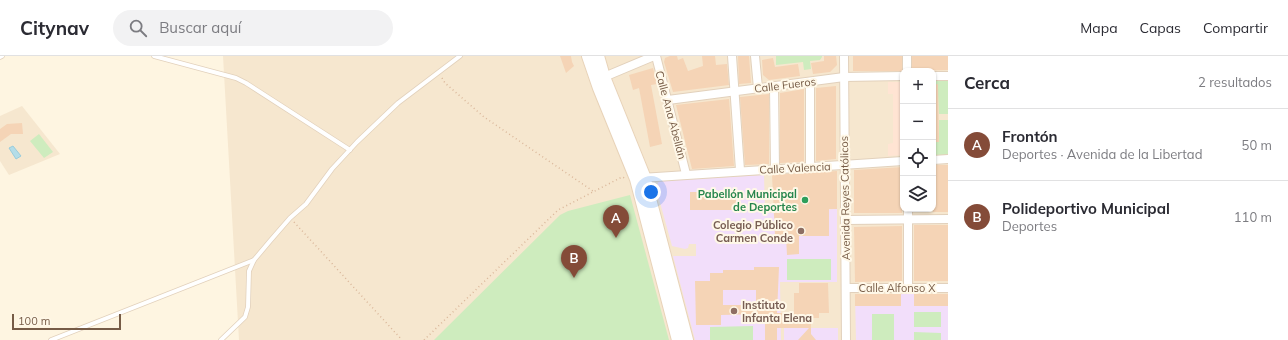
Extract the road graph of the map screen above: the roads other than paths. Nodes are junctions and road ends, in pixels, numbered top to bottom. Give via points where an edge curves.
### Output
1 (154, 56) edge
2 (460, 56) edge
3 (588, 56) edge
4 (598, 56) edge
5 (655, 56) edge
6 (732, 56) edge
7 (755, 56) edge
8 (844, 56) edge
9 (907, 56) edge
10 (907, 68) edge
11 (900, 76) edge
12 (936, 76) edge
13 (948, 76) edge
14 (604, 77) junction
15 (844, 78) junction
16 (810, 83) junction
17 (774, 87) junction
18 (758, 88) junction
19 (735, 91) junction
20 (668, 100) junction
21 (350, 150) junction
22 (948, 159) edge
23 (936, 160) edge
24 (900, 161) edge
25 (844, 165) junction
26 (810, 167) junction
27 (775, 169) junction
28 (740, 170) junction
29 (686, 174) junction
30 (640, 178) junction
31 (908, 212) edge
32 (908, 219) junction
33 (948, 219) edge
34 (845, 220) junction
35 (254, 260) junction
36 (846, 288) junction
37 (908, 288) junction
38 (948, 288) edge
39 (51, 340) edge
40 (221, 340) edge
41 (678, 340) edge
42 (688, 340) edge
43 (846, 340) edge

1 - 21 lane via 236,78
2 - 21 lane via 398,103
3 - 30 main road via 599,88
4 - 14 main road
5 - 14 street
5 - 20 street, Calle Ana Abellán
6 - 19 street
7 - 18 street
8 - 15 street, Avenida Reyes Católicos
9 - 10 street
11 - 15 street, Calle Fueros
12 - 13 street
14 - 30 main road
15 - 16 street, Calle Fueros
15 - 25 street, Avenida Reyes Católicos
16 - 17 street, Calle Fueros
16 - 26 street
17 - 18 street, Calle Fueros
17 - 27 street
18 - 19 street, Calle Fueros
19 - 20 street, Calle Fueros
19 - 28 street
20 - 29 street, Calle Ana Abellán
21 - 35 lane via 306,204 290,218
22 - 23 street
24 - 25 street, Calle Valencia
25 - 26 street, Calle Valencia
25 - 34 street, Avenida Reyes Católicos
26 - 27 street, Calle Valencia
27 - 28 street, Calle Valencia
28 - 29 street, Calle Valencia
29 - 30 street, Calle Valencia
30 - 41 main road
30 - 42 main road
31 - 32 street
32 - 33 street
32 - 34 street
32 - 37 street
34 - 36 street, Avenida Reyes Católicos
35 - 39 lane
35 - 40 lane via 249,271 248,308 245,317
36 - 37 street, Calle Alfonso X
36 - 43 street, Avenida Reyes Católicos
37 - 38 street, Calle Alfonso X

